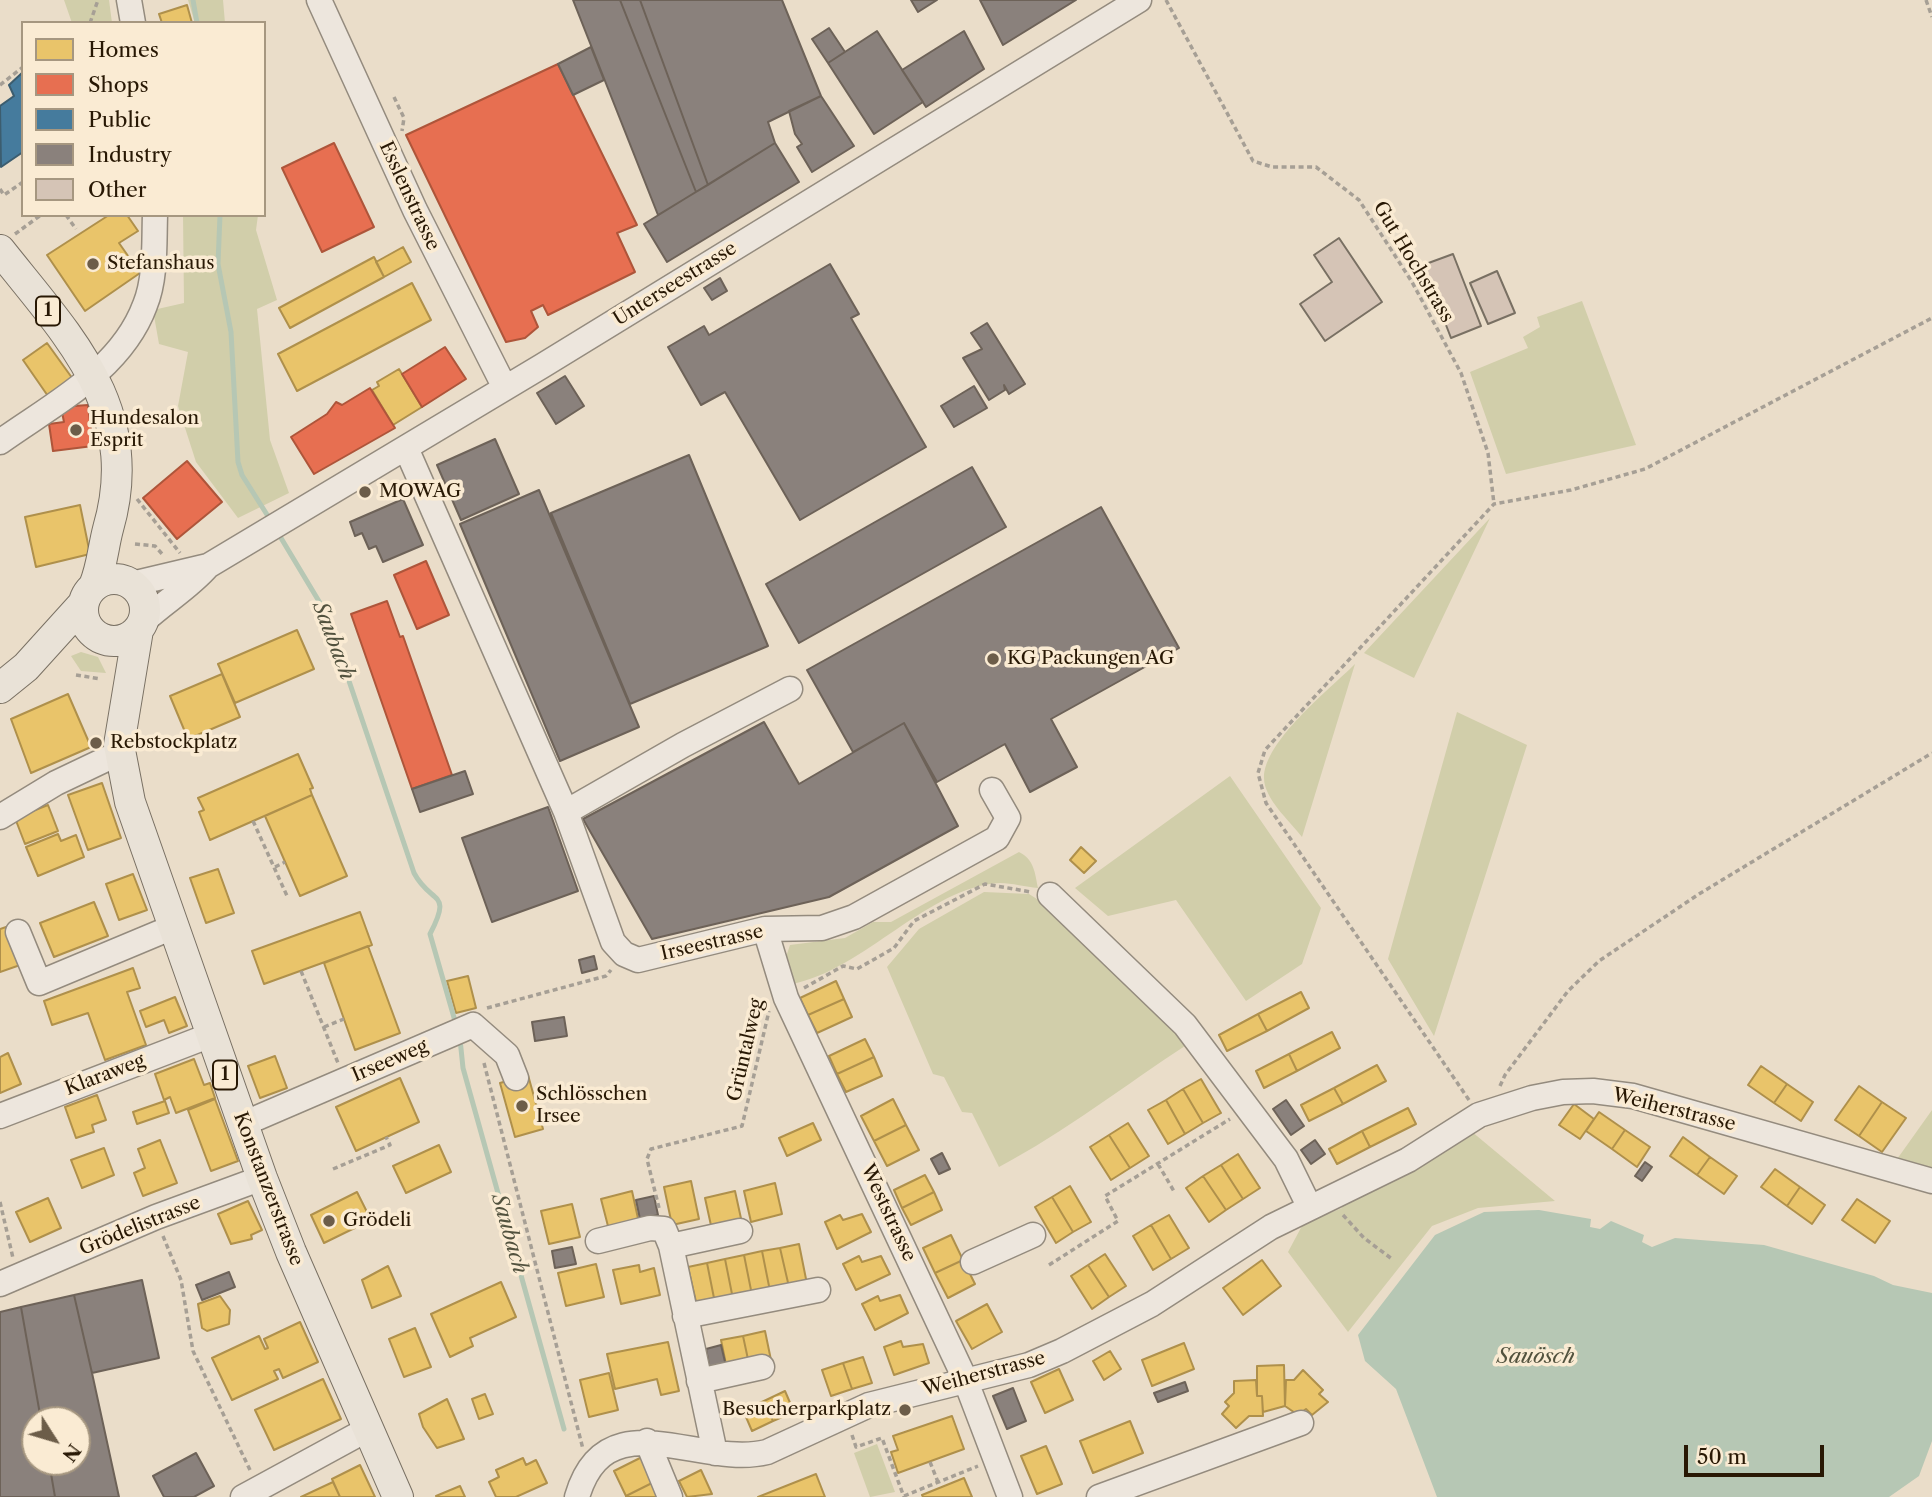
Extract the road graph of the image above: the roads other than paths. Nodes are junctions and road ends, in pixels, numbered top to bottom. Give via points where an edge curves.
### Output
1 (129, 0) edge
2 (319, 0) edge
3 (1139, 0) edge
4 (133, 21) edge
5 (155, 217) edge
6 (4, 245) edge
7 (94, 374) junction
8 (505, 388) junction
9 (0, 442) edge
10 (406, 448) junction
11 (123, 502) junction
12 (208, 566) junction
13 (130, 583) junction
14 (89, 595) junction
15 (141, 626) junction
16 (100, 638) junction
17 (26, 667) junction
18 (0, 688) edge
19 (790, 689) dead end
20 (123, 711) junction
21 (119, 753) junction
22 (992, 790) dead end
23 (566, 811) junction
24 (0, 817) edge
25 (1050, 895) road end
26 (173, 927) junction
27 (765, 929) junction
28 (18, 932) dead end
29 (211, 1035) junction
30 (516, 1078) dead end
31 (0, 1116) edge
32 (243, 1124) junction
33 (262, 1178) junction
34 (1932, 1181) edge
35 (1309, 1206) junction
36 (740, 1231) dead end
37 (1033, 1235) dead end
38 (667, 1238) junction
39 (598, 1241) dead end
40 (972, 1262) dead end
41 (10, 1280) edge
42 (818, 1290) dead end
43 (685, 1316) junction
44 (762, 1367) dead end
45 (965, 1379) junction
46 (699, 1381) junction
47 (1301, 1423) dead end
48 (368, 1429) junction
49 (647, 1441) junction
50 (715, 1453) junction
51 (251, 1493) edge
52 (398, 1497) edge
53 (577, 1497) edge
54 (670, 1497) edge
55 (1010, 1497) edge
56 (1099, 1497) edge

1 - 4 street
2 - 8 street, Esslenstrasse via 415,210
3 - 8 street, Unterseestrasse
5 - 7 street via 146,304 130,337
6 - 7 main road, 1
7 - 9 street
7 - 11 main road, 1 via 109,419
8 - 10 street, Unterseestrasse
10 - 12 street, Unterseestrasse
10 - 23 street
11 - 13 main road, 1
11 - 14 main road, 1
12 - 13 street, Unterseestrasse
12 - 15 street, Unterseestrasse
13 - 14 main road via 110,579
13 - 15 main road via 144,601
14 - 16 main road via 84,619
14 - 17 main road
15 - 16 main road via 122,640
15 - 20 main road, Konstanzerstrasse / 1
16 - 17 main road
16 - 20 main road, Konstanzerstrasse / 1 via 114,664 116,694
17 - 18 main road
19 - 23 street
20 - 21 main road, Konstanzerstrasse / 1
21 - 24 street
21 - 26 main road, Konstanzerstrasse / 1 via 130,802
22 - 27 street, Irseestrasse via 1008,818 997,838 854,917 822,928
23 - 27 street, Irseestrasse via 613,942 624,954 638,960
25 - 35 street via 1185,1025 1286,1159
26 - 28 street via 39,983
26 - 29 main road, Konstanzerstrasse / 1
27 - 45 street, Weststrasse via 778,1004
29 - 31 street, Klaraweg
29 - 32 main road, Konstanzerstrasse / 1
30 - 32 street, Irseeweg via 507,1055 473,1025
32 - 33 main road, Konstanzerstrasse / 1
33 - 41 street, Grödelistrasse via 156,1217
33 - 48 main road, Konstanzerstrasse / 1
34 - 35 street, Weiherstrasse via 1633,1097 1563,1092 1485,1113 1408,1160
35 - 45 street, Weiherstrasse via 1152,1304 1062,1351 1029,1365
36 - 38 street
37 - 40 street
38 - 39 street via 650,1228
38 - 43 street
42 - 43 street
43 - 46 street
44 - 46 street
45 - 50 street, Weiherstrasse via 869,1405 767,1451 749,1456
45 - 55 street, Weststrasse
46 - 50 street
47 - 56 street
48 - 51 street
48 - 52 main road, Konstanzerstrasse / 1
49 - 50 street, Weiherstrasse
49 - 53 street, Weiherstrasse via 615,1447 591,1467
49 - 54 street

